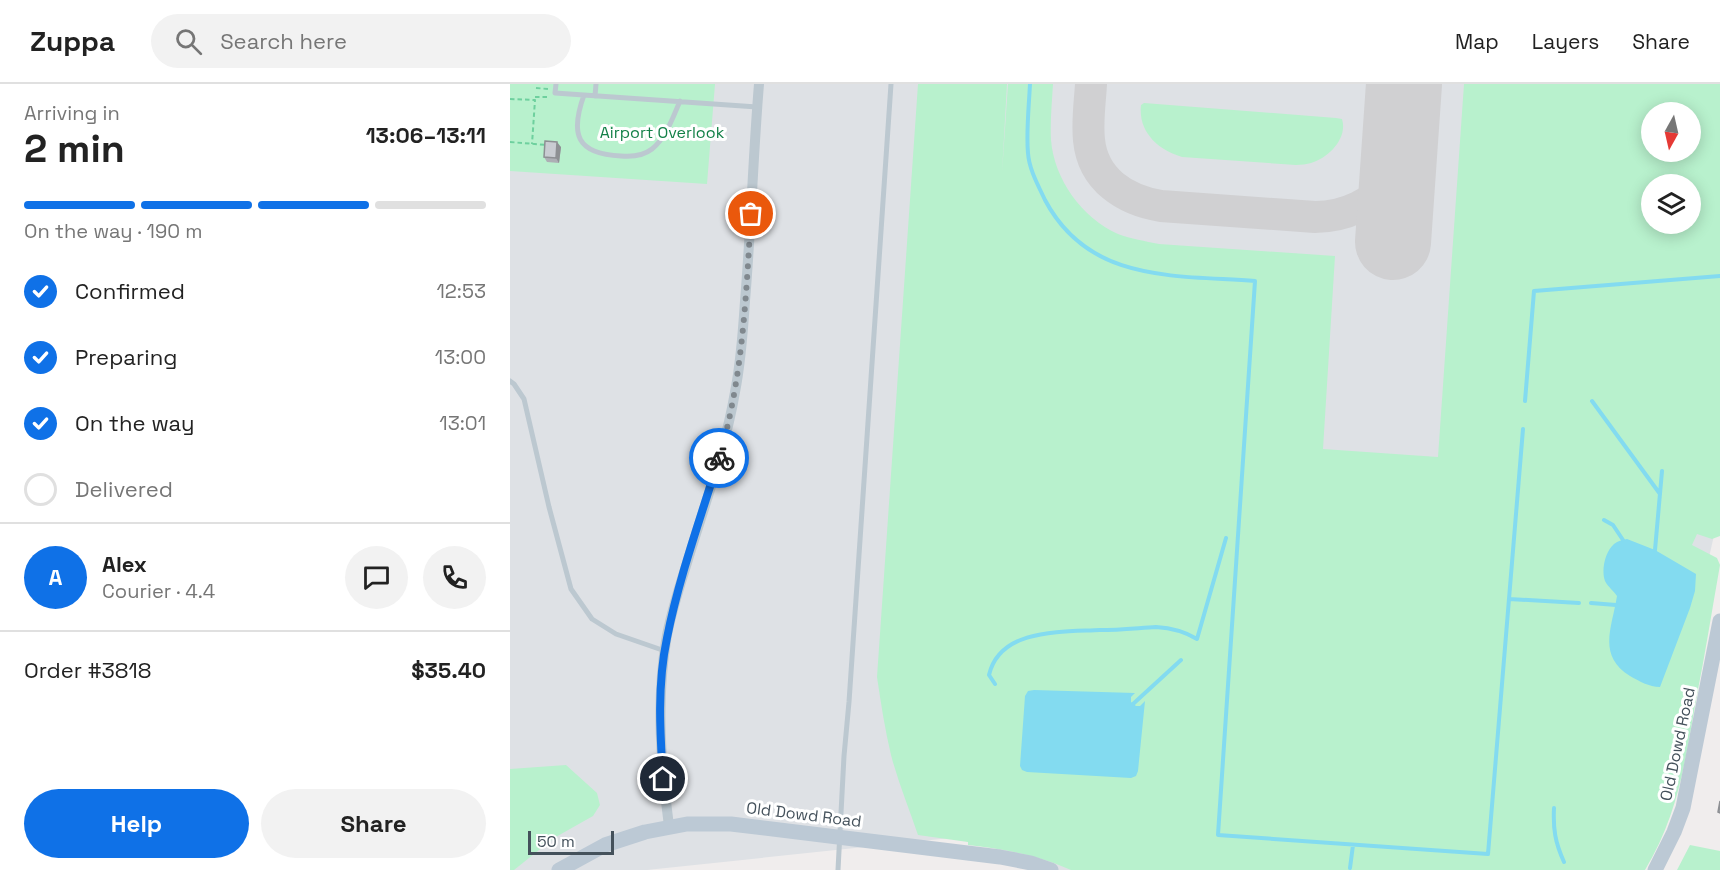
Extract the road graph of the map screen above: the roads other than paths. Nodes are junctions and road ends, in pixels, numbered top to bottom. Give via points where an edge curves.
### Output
1 (596, 84) edge
2 (759, 84) edge
3 (891, 84) edge
4 (556, 89) edge
5 (584, 95) junction
6 (595, 96) junction
7 (680, 101) junction
8 (757, 106) junction
9 (510, 381) edge
10 (1720, 621) edge
11 (665, 651) junction
12 (669, 826) junction
13 (558, 870) edge
14 (838, 870) edge
15 (1051, 870) edge
16 (1655, 870) edge

1 - 6 lane
2 - 8 street
3 - 14 lane
4 - 5 lane
5 - 6 lane
5 - 7 lane via 578,136 584,146 607,156 642,155 652,149
6 - 7 lane
7 - 8 lane
8 - 11 street via 742,347 735,393
9 - 11 lane via 524,399 571,589 592,619 616,634
10 - 16 street, Old Dowd Road via 1683,808
11 - 12 street via 660,735
12 - 13 street, Old Dowd Road via 605,845
12 - 15 street, Old Dowd Road via 731,824 796,831 1000,857

